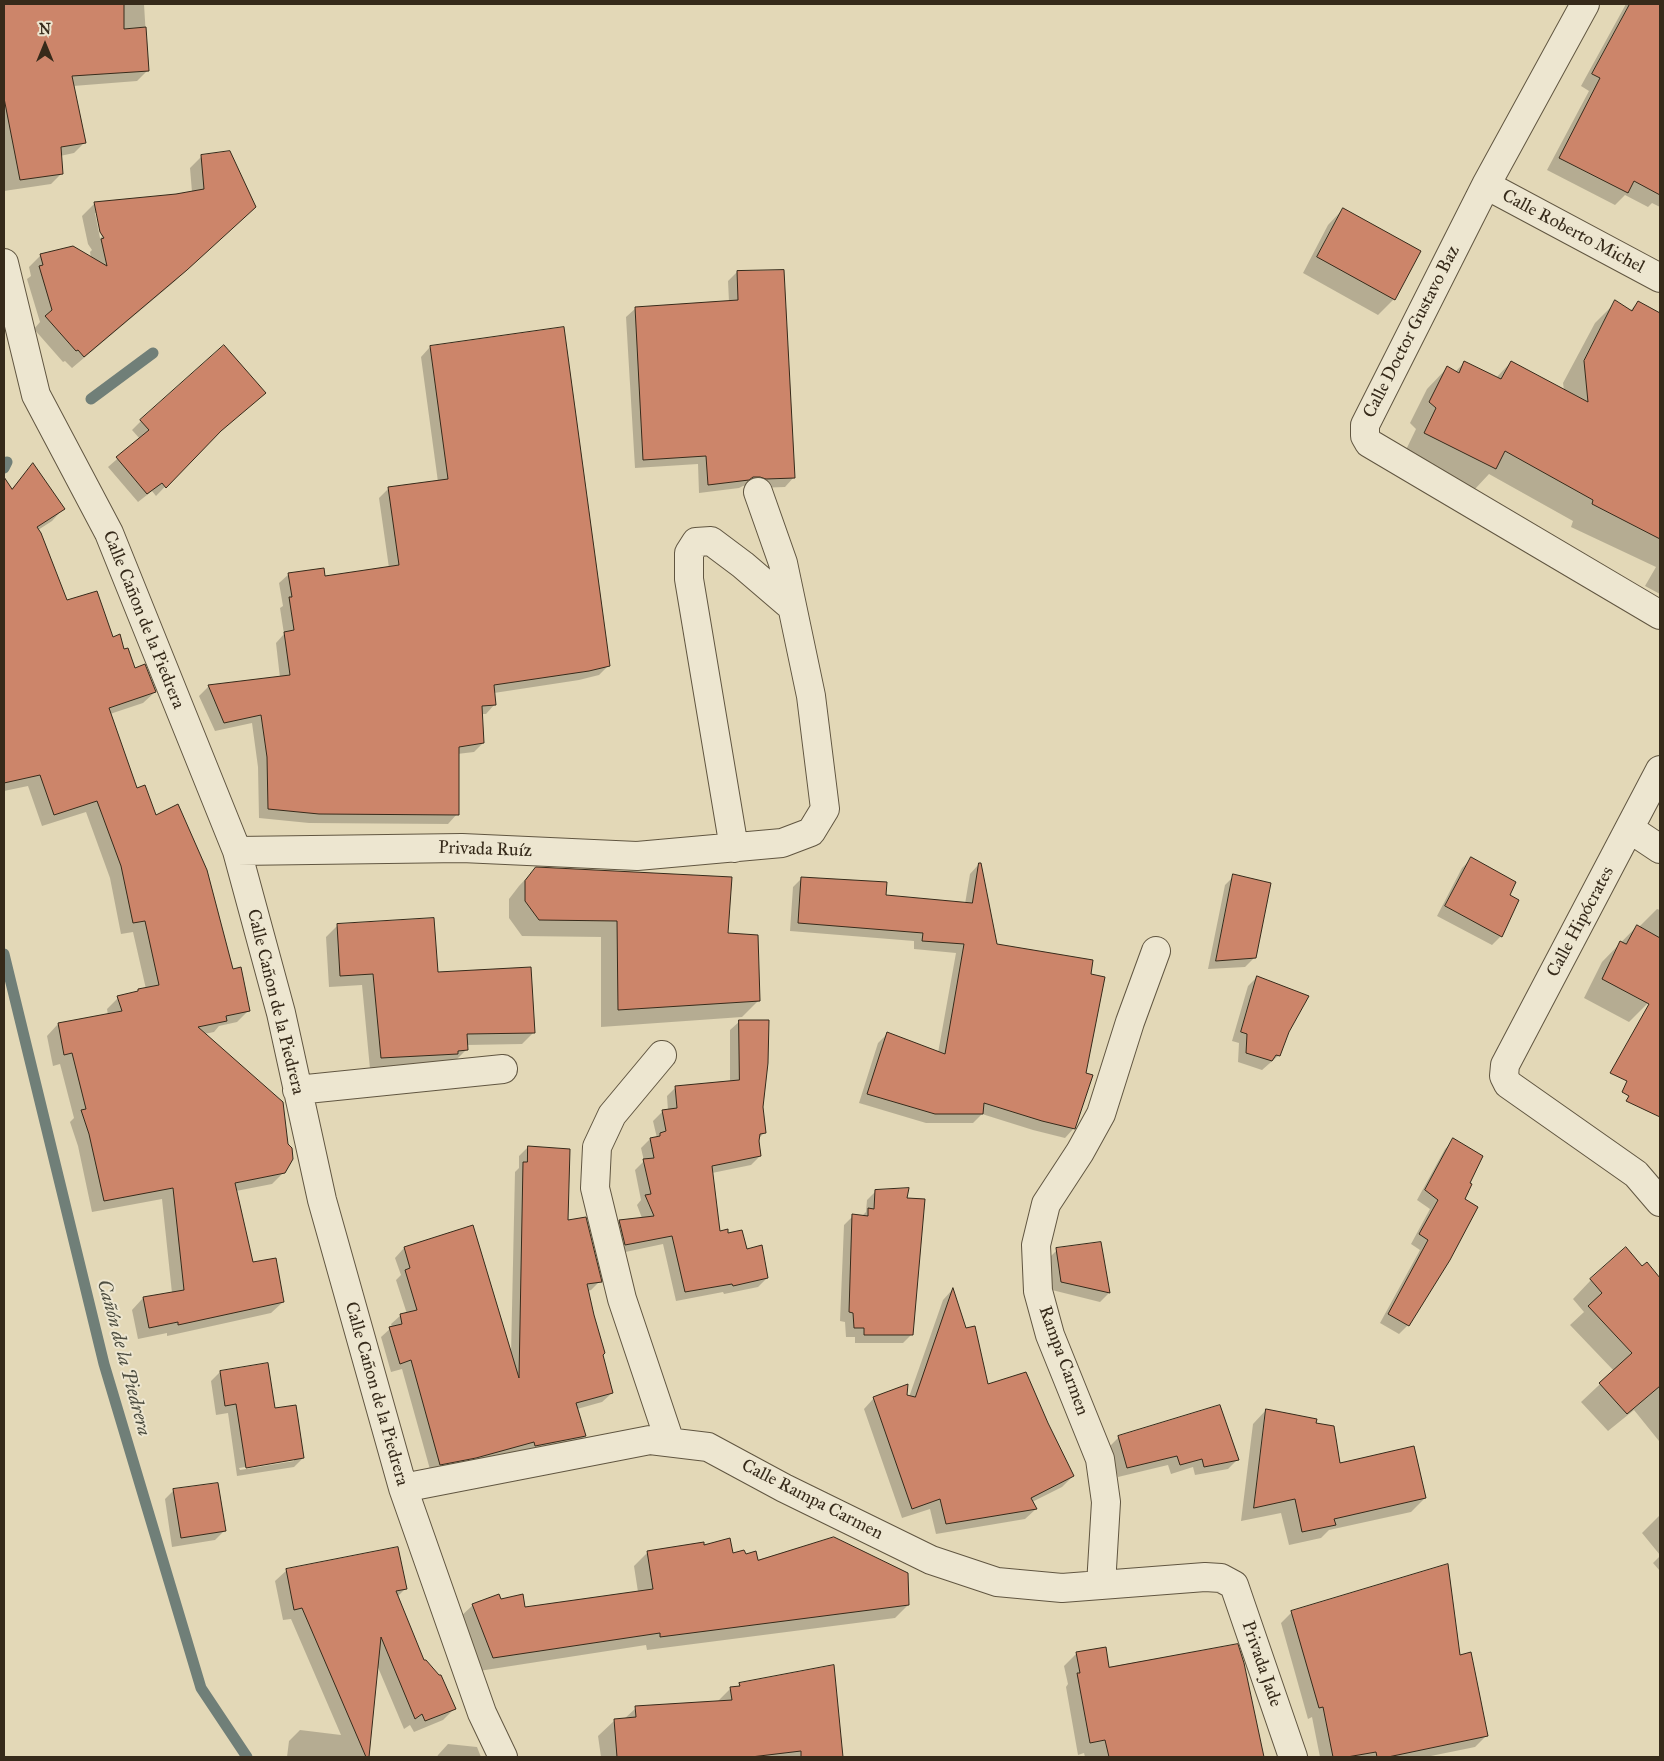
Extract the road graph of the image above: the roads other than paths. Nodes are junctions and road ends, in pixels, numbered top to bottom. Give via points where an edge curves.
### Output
1 (1585, 4) edge
2 (1486, 185) junction
3 (4, 263) edge
4 (1660, 278) edge
5 (758, 492) dead end
6 (792, 607) junction
7 (1660, 615) edge
8 (1660, 770) edge
9 (1630, 829) junction
10 (734, 848) junction
11 (1660, 849) edge
12 (237, 851) junction
13 (1156, 950) dead end
14 (662, 1055) dead end
15 (503, 1070) dead end
16 (297, 1090) junction
17 (1660, 1202) edge
18 (670, 1442) junction
19 (402, 1488) junction
20 (1221, 1578) joint
21 (1101, 1585) junction
22 (503, 1757) edge
23 (1293, 1757) edge

1 - 2 street, Calle Doctor Gustavo Baz
2 - 4 street, Calle Roberto Michel
2 - 7 street, Calle Doctor Gustavo Baz via 1365,425 1365,436 1370,442
3 - 12 street, Calle Cañon de la Piedrera via 36,396 109,533
5 - 6 street, Privada Ruíz via 783,563
6 - 10 street, Privada Ruíz via 811,696 824,809 811,832 782,843
6 - 10 street via 711,541 696,542 689,554 689,579
8 - 9 street, Calle Hipócrates
9 - 11 street
9 - 17 street, Calle Hipócrates via 1505,1065 1504,1076 1508,1084 1636,1174
10 - 12 street, Privada Ruíz via 637,856 462,848
12 - 16 street, Calle Cañon de la Piedrera via 281,1013
13 - 21 street, Rampa Carmen via 1101,1114 1046,1204 1036,1245 1038,1291 1050,1335 1100,1459 1106,1502
14 - 18 street via 612,1115 597,1147 595,1188 622,1299
15 - 16 street
16 - 19 street, Calle Cañon de la Piedrera via 322,1200
18 - 19 street, Calle Rampa Carmen via 650,1440
18 - 21 street, Calle Rampa Carmen via 708,1447 931,1560 997,1582 1062,1588
19 - 22 street, Calle Cañon de la Piedrera via 482,1713
20 - 21 street, Calle Rampa Carmen
20 - 23 street, Privada Jade via 1234,1585

